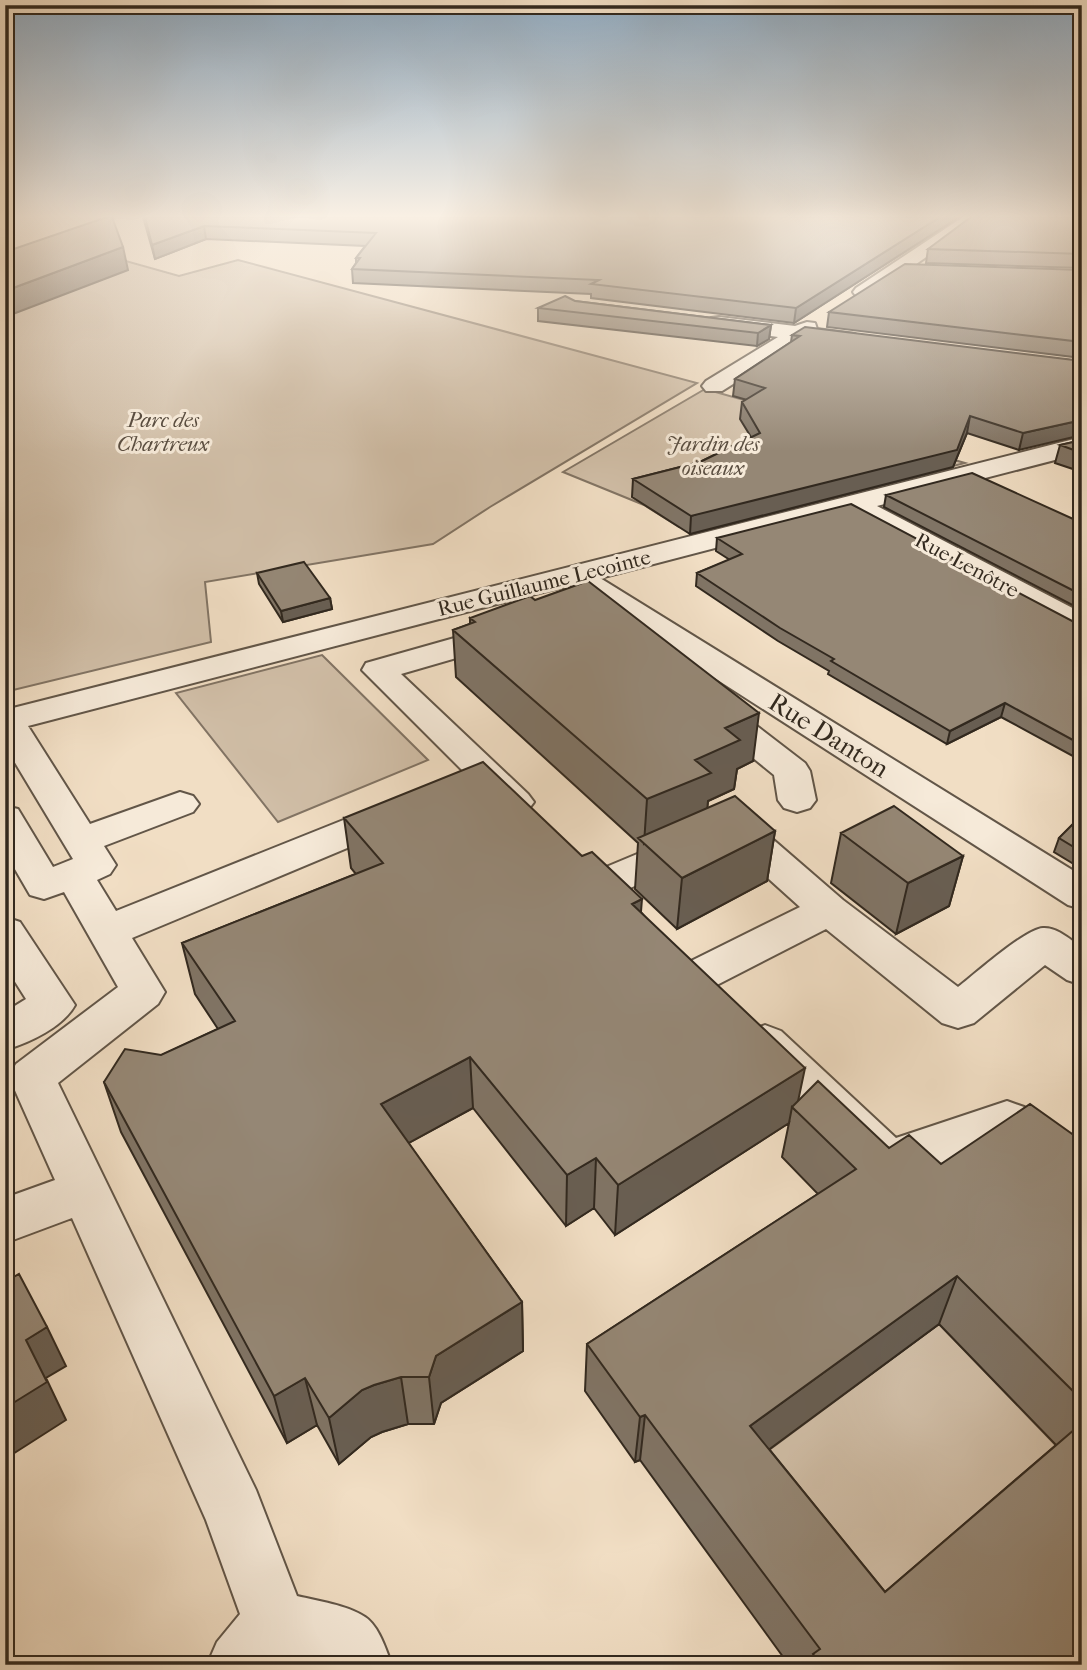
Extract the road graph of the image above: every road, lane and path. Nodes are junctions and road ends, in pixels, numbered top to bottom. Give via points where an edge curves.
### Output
1 (859, 295) edge
2 (843, 305) edge
3 (821, 319) dead end
4 (692, 320) edge
5 (799, 333) junction
6 (864, 341) edge
7 (714, 386) dead end
8 (1082, 445) edge
9 (853, 503) junction
10 (575, 575) junction
11 (575, 614) edge
12 (535, 625) edge
13 (1082, 626) edge
14 (6, 720) edge
15 (487, 776) junction
16 (797, 800) dead end
17 (180, 804) dead end
18 (5, 818) edge
19 (544, 831) edge
20 (77, 857) junction
21 (573, 858) edge
22 (601, 886) junction
23 (1082, 895) edge
24 (829, 910) junction
25 (630, 913) edge
26 (5, 932) edge
27 (108, 932) junction
28 (668, 949) edge
29 (1082, 969) edge
30 (696, 976) junction
31 (5, 1034) edge
32 (1082, 1175) edge
33 (83, 1191) junction
34 (5, 1221) edge
35 (266, 1651) edge
36 (359, 1665) edge

1 - 2 street
3 - 5 street
4 - 5 street
5 - 6 street
5 - 7 street
8 - 9 street, Rue Guillaume Lecointe
9 - 10 street, Rue Guillaume Lecointe
9 - 13 street, Rue Lenôtre
10 - 14 street, Rue Guillaume Lecointe
10 - 23 street, Rue Danton
11 - 16 street via 588,610 792,771
12 - 15 street via 378,670
14 - 20 street
15 - 19 street
15 - 27 street
17 - 20 street
18 - 20 street via 44,885
20 - 27 street
21 - 22 street
22 - 24 street via 733,826
22 - 25 street
24 - 29 street via 958,1010 1044,943
24 - 30 street
26 - 31 street via 53,1005
27 - 33 street via 143,992 32,1077
28 - 30 street
30 - 32 street via 888,1161 1007,1121
33 - 34 street
33 - 35 street via 234,1512
35 - 36 street via 344,1641

